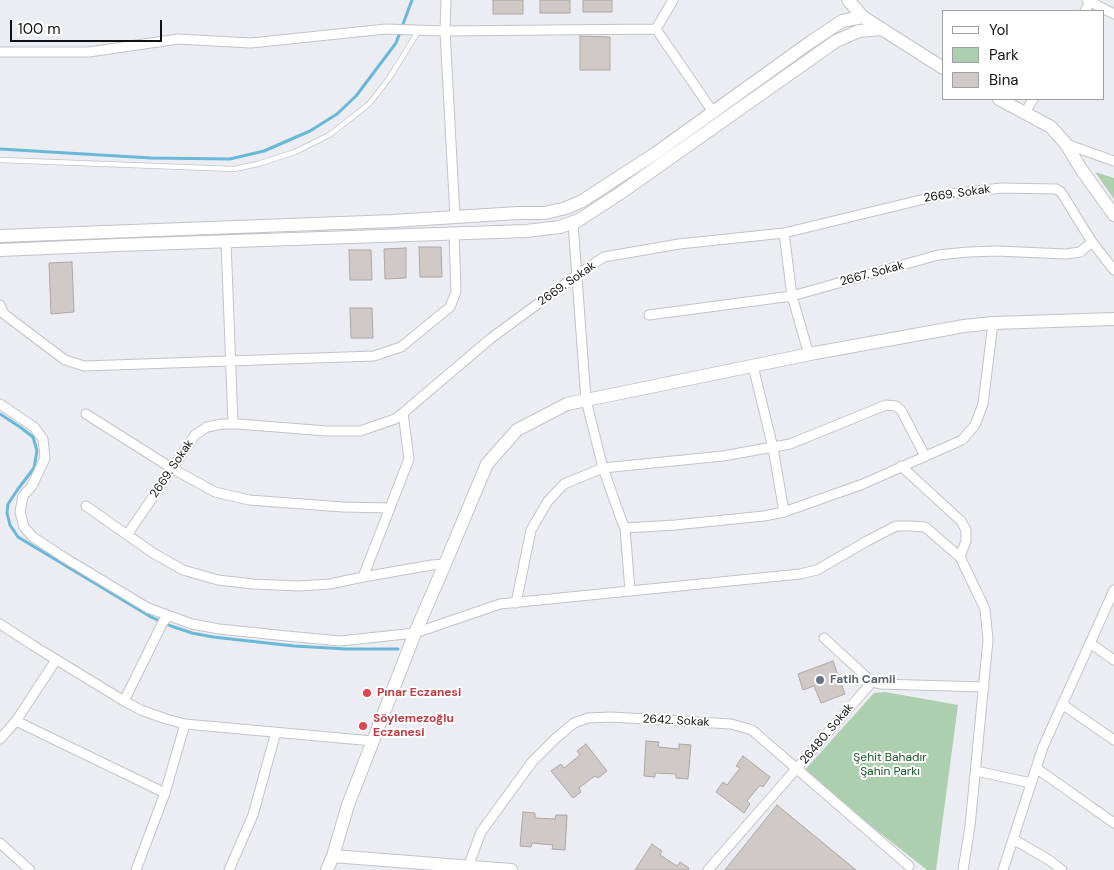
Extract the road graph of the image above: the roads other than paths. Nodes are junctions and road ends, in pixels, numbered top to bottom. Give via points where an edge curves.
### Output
1 (446, 0) edge
2 (673, 0) edge
3 (851, 1) edge
4 (1090, 1) edge
5 (1114, 14) edge
6 (863, 17) junction
7 (656, 29) junction
8 (882, 29) junction
9 (418, 30) junction
10 (444, 31) junction
11 (0, 52) edge
12 (942, 67) edge
13 (1001, 100) edge
14 (1032, 100) edge
15 (713, 112) junction
16 (1025, 113) junction
17 (1066, 144) junction
18 (0, 160) edge
19 (1114, 162) edge
20 (1114, 215) edge
21 (455, 217) junction
22 (573, 223) junction
23 (454, 233) junction
24 (784, 233) junction
25 (0, 236) edge
26 (226, 241) junction
27 (1092, 242) junction
28 (0, 250) edge
29 (1114, 270) edge
30 (577, 275) junction
31 (792, 296) junction
32 (0, 305) edge
33 (649, 315) dead end
34 (1114, 319) edge
35 (993, 323) junction
36 (809, 354) junction
37 (231, 362) junction
38 (753, 366) junction
39 (586, 400) junction
40 (0, 404) edge
41 (403, 413) junction
42 (86, 414) dead end
43 (233, 424) junction
44 (772, 448) junction
45 (925, 456) junction
46 (901, 466) junction
47 (603, 468) junction
48 (173, 469) junction
49 (86, 506) dead end
50 (389, 508) junction
51 (784, 512) junction
52 (625, 528) junction
53 (127, 536) junction
54 (960, 557) junction
55 (445, 564) junction
56 (363, 577) junction
57 (1114, 590) edge
58 (630, 591) junction
59 (516, 603) junction
60 (169, 616) junction
61 (0, 624) edge
62 (415, 632) junction
63 (824, 638) dead end
64 (1090, 643) junction
65 (56, 660) junction
66 (1114, 660) edge
67 (872, 682) junction
68 (984, 687) junction
69 (124, 701) junction
70 (1062, 704) junction
71 (16, 721) junction
72 (186, 724) junction
73 (276, 732) junction
74 (0, 739) edge
75 (1114, 740) edge
76 (373, 741) junction
77 (1036, 768) junction
78 (797, 769) junction
79 (976, 772) junction
80 (1032, 783) junction
81 (165, 793) junction
82 (1114, 823) edge
83 (1013, 839) junction
84 (0, 843) edge
85 (333, 856) junction
86 (909, 866) dead end
87 (468, 867) junction
88 (30, 870) edge
89 (136, 870) edge
90 (229, 870) edge
91 (327, 870) edge
92 (511, 870) edge
93 (708, 870) edge
94 (963, 870) edge
95 (1003, 870) edge
96 (1062, 870) edge

1 - 10 street
2 - 7 street
3 - 6 street
4 - 5 street
6 - 8 street
6 - 15 street via 842,22
7 - 10 street
7 - 15 street
8 - 12 street
8 - 22 street via 859,32 836,41
9 - 10 street
9 - 11 street via 386,29 251,43 178,39 88,52
9 - 18 lane via 370,103 332,134 295,152 258,164 234,169
10 - 21 street
13 - 16 street
14 - 16 street
15 - 21 street via 656,153 566,208 545,213
16 - 17 street via 1051,127
17 - 19 street
17 - 20 street
21 - 25 street
22 - 23 street via 526,231
22 - 30 street
23 - 26 street
23 - 37 street via 456,292 450,307 401,347 374,356
24 - 27 street, 2669. Sokak via 941,194 1001,188 1056,189
24 - 30 street, 2669. Sokak via 679,244 604,258
24 - 31 street
26 - 28 street
26 - 37 street
27 - 29 street, 2669. Sokak
27 - 31 street, 2667. Sokak via 1080,252 1066,254 997,251 938,255
30 - 39 street
30 - 41 street, 2669. Sokak via 490,339
31 - 33 street, 2667. Sokak
31 - 36 street
32 - 37 street via 4,314 65,360 84,366
34 - 35 street
35 - 36 street
35 - 45 street via 983,404 975,425 962,440
36 - 38 street
37 - 43 street
38 - 39 street
38 - 44 street
39 - 47 street
39 - 55 street via 567,404 517,430 487,464
40 - 60 street via 34,427 43,439 45,458 32,486 23,496 20,512 24,528 73,563 148,608
41 - 43 street, 2669. Sokak via 360,431
41 - 50 street via 409,459
42 - 48 street
43 - 48 street, 2669. Sokak via 207,427 195,435
44 - 45 street via 886,406 896,406
44 - 47 street
44 - 51 street
45 - 46 street
46 - 51 street via 863,484
46 - 54 street via 961,521 966,530 966,541
47 - 52 street
47 - 59 street via 564,484 548,501 531,530
48 - 50 street via 215,492 249,500
48 - 53 street, 2669. Sokak
49 - 53 street
50 - 56 street
51 - 52 street
52 - 58 street
53 - 56 street via 183,570 218,580 299,586
54 - 58 street via 925,527 896,526 817,570
54 - 68 street via 985,609 988,640
55 - 56 street
55 - 62 street
57 - 64 street
58 - 59 street
59 - 62 street via 500,604
60 - 62 street via 219,629 340,641
60 - 69 street
61 - 65 street
62 - 76 street
63 - 67 street
64 - 66 street
64 - 70 street
65 - 69 street
65 - 71 street
67 - 68 street
67 - 78 street, 26480. Sokak
68 - 79 street
69 - 72 street
70 - 75 street
70 - 77 street
71 - 74 street
71 - 81 street
72 - 73 street
72 - 81 street
73 - 76 street
73 - 90 street via 253,815
76 - 85 street via 348,805
77 - 80 street
77 - 82 street
78 - 86 street, 2642. Sokak
78 - 87 street, 2642. Sokak via 752,730 731,724 588,718 574,723 532,762 480,832
78 - 93 street, 26480. Sokak
79 - 80 street
79 - 94 street
80 - 83 street
81 - 89 street
83 - 95 street
83 - 96 street
84 - 88 street
85 - 87 street
85 - 91 street
87 - 92 street

